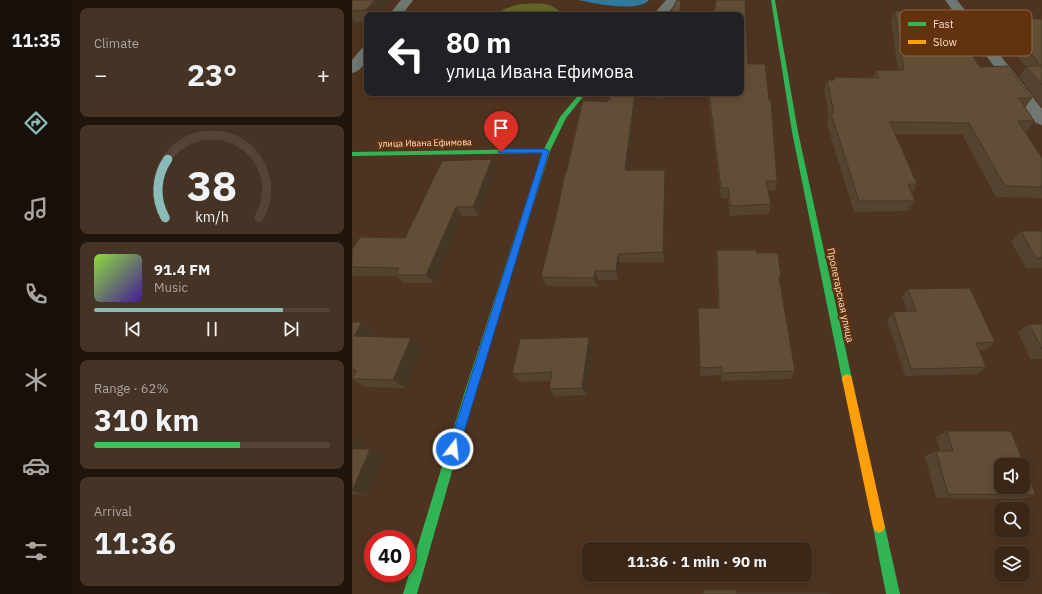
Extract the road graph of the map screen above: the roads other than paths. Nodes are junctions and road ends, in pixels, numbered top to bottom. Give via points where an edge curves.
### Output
1 (407, 0) edge
2 (673, 0) edge
3 (774, 0) edge
4 (951, 0) edge
5 (959, 10) edge
6 (397, 12) edge
7 (662, 12) edge
8 (364, 55) edge
9 (995, 56) edge
10 (352, 69) edge
11 (580, 96) edge
12 (1042, 120) edge
13 (546, 151) junction
14 (352, 154) edge
15 (410, 594) edge
16 (893, 594) edge

1 - 6 street
2 - 7 street
3 - 16 street, Пролетарская улица via 795,132
4 - 5 street
8 - 10 street
9 - 12 street
11 - 13 street via 563,117
13 - 14 street, улица Ивана Ефимова
13 - 15 street via 470,390

